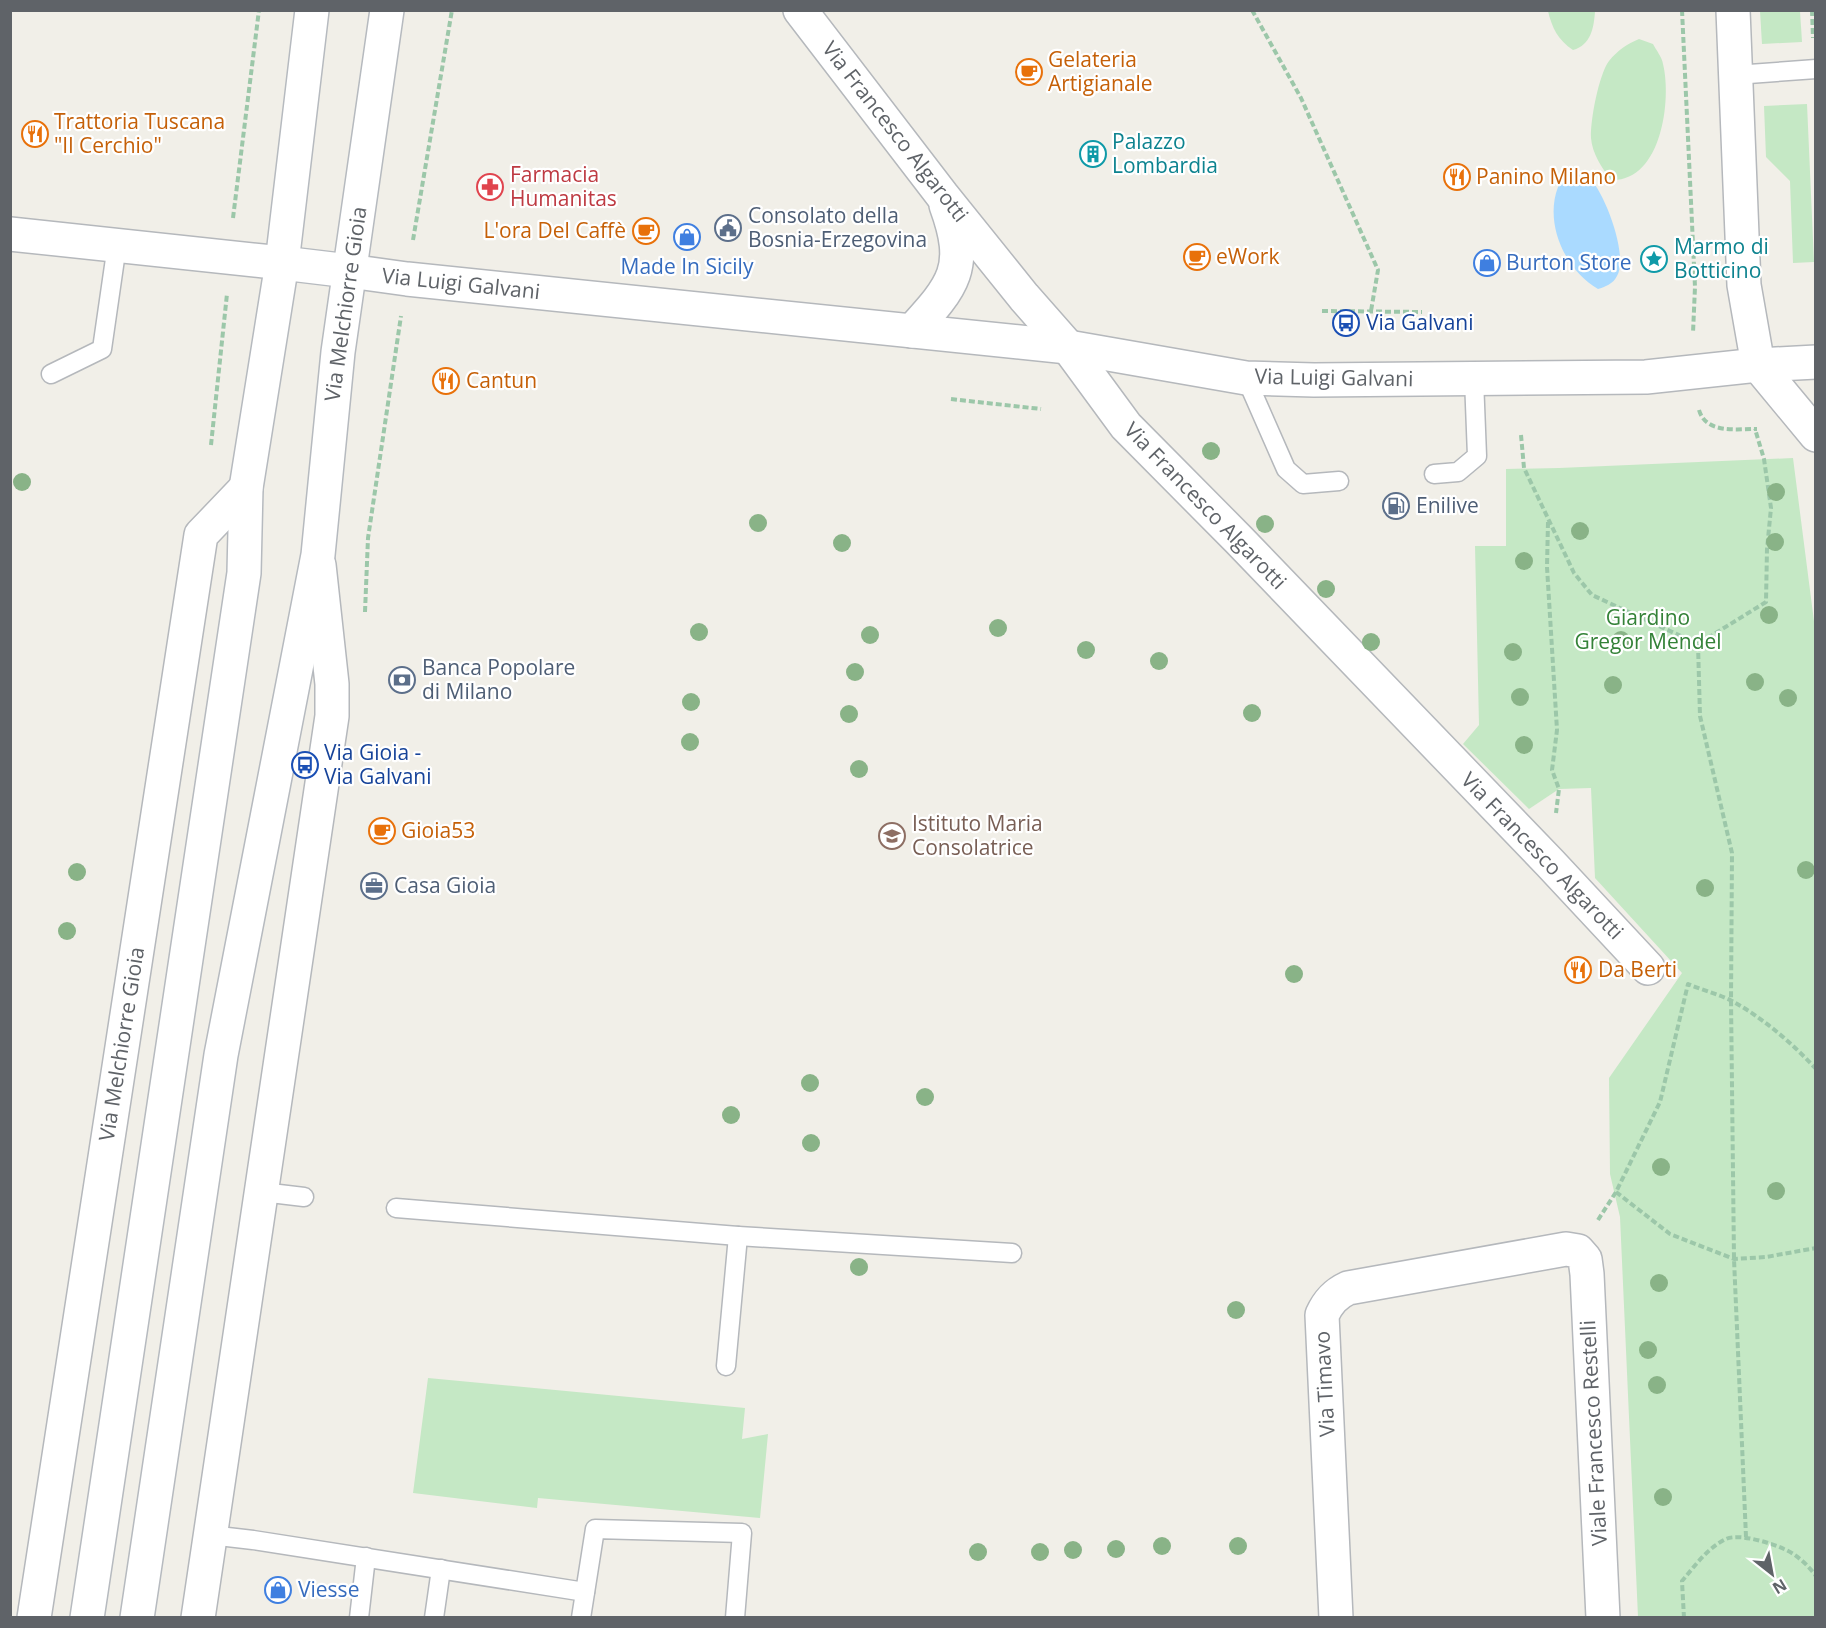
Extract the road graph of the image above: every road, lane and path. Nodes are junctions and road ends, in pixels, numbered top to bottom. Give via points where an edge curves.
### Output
1 (259, 10) edge
2 (312, 10) edge
3 (387, 10) edge
4 (399, 10) edge
5 (452, 10) edge
6 (800, 10) edge
7 (1252, 10) edge
8 (1682, 10) edge
9 (1733, 10) edge
10 (382, 55) junction
11 (1815, 69) edge
12 (1735, 75) junction
13 (235, 194) dead end
14 (942, 195) junction
15 (417, 219) dead end
16 (10, 234) edge
17 (117, 245) junction
18 (282, 263) junction
19 (349, 271) junction
20 (1322, 310) dead end
21 (1371, 311) junction
22 (1422, 312) dead end
23 (225, 321) dead end
24 (1692, 326) dead end
25 (912, 331) junction
26 (1068, 347) junction
27 (395, 351) dead end
28 (1815, 362) edge
29 (1758, 365) junction
30 (51, 374) dead end
31 (1246, 378) junction
32 (1474, 379) junction
33 (951, 399) dead end
34 (1041, 409) dead end
35 (1699, 412) dead end
36 (1755, 429) junction
37 (1765, 430) dead end
38 (1521, 435) dead end
39 (1815, 435) edge
40 (210, 456) dead end
41 (1434, 474) dead end
42 (1339, 481) dead end
43 (246, 488) junction
44 (1548, 519) junction
45 (318, 555) junction
46 (364, 622) dead end
47 (1698, 644) junction
48 (1550, 863) junction
49 (1648, 968) dead end
50 (1731, 1000) junction
51 (1815, 1069) edge
52 (261, 1192) junction
53 (304, 1197) dead end
54 (396, 1208) dead end
55 (738, 1236) junction
56 (1815, 1248) edge
57 (1578, 1251) joint
58 (1012, 1253) dead end
59 (1734, 1259) junction
60 (726, 1366) dead end
61 (210, 1535) junction
62 (1746, 1537) junction
63 (366, 1557) junction
64 (1815, 1563) edge
65 (1809, 1567) junction
66 (441, 1569) junction
67 (1815, 1576) edge
68 (585, 1592) junction
69 (34, 1617) edge
70 (87, 1617) edge
71 (137, 1617) edge
72 (198, 1617) edge
73 (358, 1617) edge
74 (434, 1617) edge
75 (581, 1617) edge
76 (735, 1617) edge
77 (1336, 1617) edge
78 (1603, 1617) edge
79 (1684, 1617) edge

1 - 13 path
2 - 18 street
3 - 10 street, Via Melchiorre Gioia
4 - 10 street, Via Melchiorre Gioia
5 - 15 path
6 - 14 street, Via Francesco Algarotti
7 - 21 path via 1301,98 1378,270
8 - 24 path via 1695,287
9 - 12 street
10 - 19 street, Via Melchiorre Gioia
11 - 12 lane
12 - 29 street via 1744,285
14 - 25 street via 957,237 957,260 943,297
14 - 26 street, Via Francesco Algarotti
16 - 17 street, Via Luigi Galvani
17 - 18 street, Via Luigi Galvani
17 - 30 lane via 102,349
18 - 19 street, Via Luigi Galvani
18 - 43 street
19 - 25 street, Via Luigi Galvani
19 - 45 street, Via Melchiorre Gioia
20 - 21 path
21 - 22 path
23 - 40 path
25 - 26 street, Via Luigi Galvani
26 - 31 street, Via Luigi Galvani
26 - 48 street, Via Francesco Algarotti via 1126,426
27 - 46 path via 369,538
28 - 29 street, Via Luigi Galvani
29 - 32 street, Via Luigi Galvani via 1646,377
29 - 39 street
31 - 32 street, Via Luigi Galvani
31 - 42 lane via 1286,468 1303,484
32 - 41 lane via 1477,456 1458,472
33 - 34 path
35 - 36 path via 1705,422 1716,428
36 - 37 path
36 - 47 path via 1764,459 1770,508 1766,602
38 - 44 path via 1524,468
43 - 69 street, Via Melchiorre Gioia via 201,535
43 - 70 street via 244,573
44 - 47 path via 1574,573 1592,595
44 - 48 path via 1547,567 1557,730 1552,770 1559,789
45 - 52 street, Via Melchiorre Gioia via 332,716
45 - 71 street, Via Melchiorre Gioia via 221,1055
47 - 50 path via 1700,716 1732,853
48 - 49 street, Via Francesco Algarotti
50 - 51 path via 1767,1025
50 - 59 path
50 - 59 path via 1688,984 1660,1102 1616,1192 1670,1234
52 - 53 lane
52 - 61 street, Via Melchiorre Gioia
54 - 55 lane
55 - 58 lane
55 - 60 lane
56 - 59 path
57 - 77 street, Via Timavo via 1566,1249 1348,1288 1328,1303 1322,1315
57 - 78 street, Viale Francesco Restelli via 1585,1260 1587,1274
59 - 62 path
61 - 63 lane
61 - 72 street, Via Melchiorre Gioia
62 - 65 path via 1785,1549
62 - 79 path via 1727,1538 1706,1553 1682,1581
63 - 66 lane
63 - 73 lane
64 - 65 path
65 - 67 path
66 - 68 lane
66 - 74 lane
68 - 75 lane
68 - 76 lane via 595,1528 742,1533

